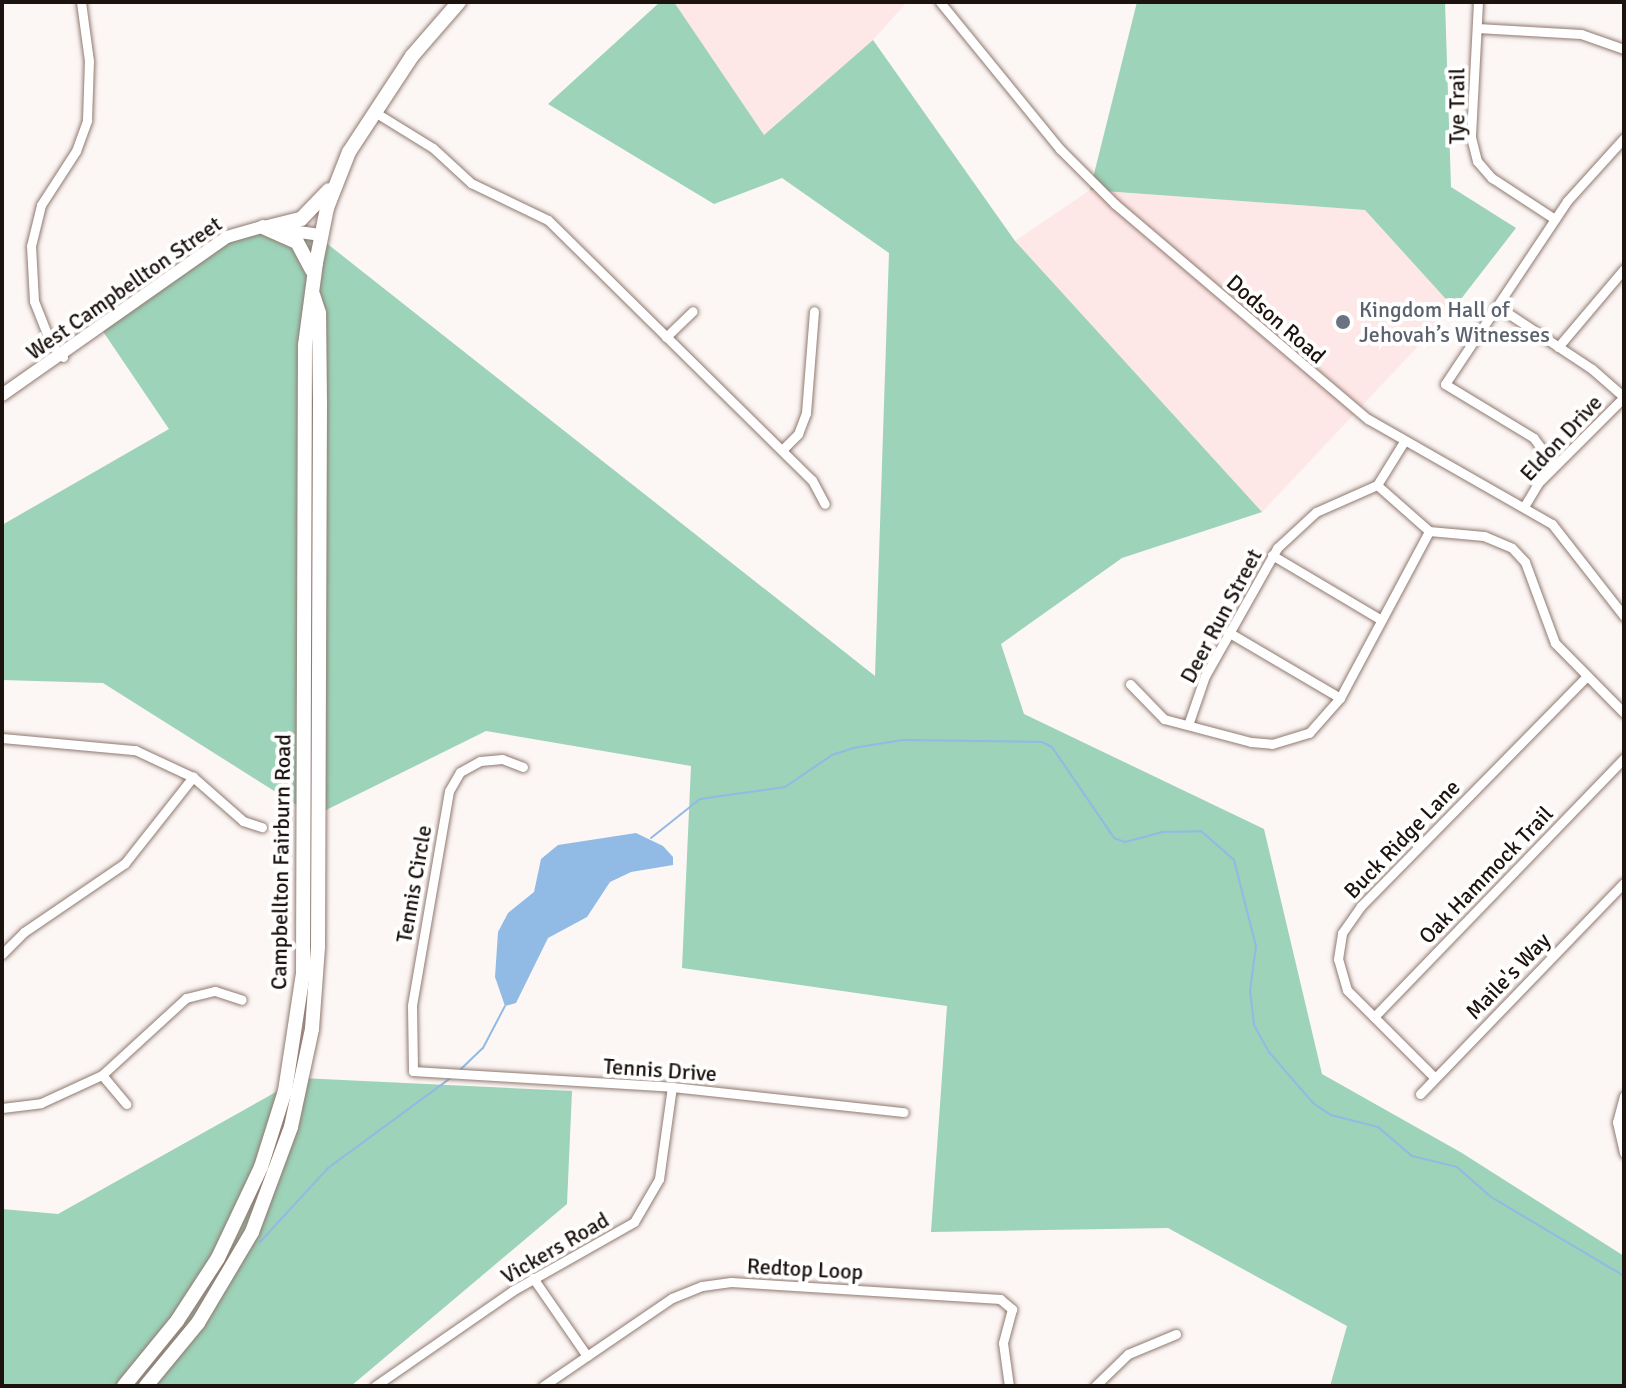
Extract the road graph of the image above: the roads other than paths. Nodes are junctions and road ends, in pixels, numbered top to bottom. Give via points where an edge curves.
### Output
1 (81, 2) edge
2 (459, 2) edge
3 (940, 2) edge
4 (1478, 2) edge
5 (1477, 28) junction
6 (1624, 49) edge
7 (373, 111) junction
8 (1624, 138) edge
9 (336, 180) junction
10 (1555, 219) junction
11 (263, 227) junction
12 (321, 235) junction
13 (1624, 269) edge
14 (313, 293) junction
15 (1497, 306) junction
16 (693, 311) dead end
17 (814, 311) dead end
18 (666, 337) junction
19 (1558, 347) junction
20 (63, 357) junction
21 (2, 395) edge
22 (1624, 397) edge
23 (1403, 443) junction
24 (782, 450) junction
25 (1554, 465) junction
26 (1377, 485) junction
27 (825, 504) dead end
28 (1525, 505) junction
29 (1429, 531) junction
30 (1272, 555) junction
31 (1624, 616) edge
32 (1380, 619) junction
33 (1228, 632) junction
34 (1586, 677) junction
35 (1130, 684) dead end
36 (1340, 698) junction
37 (1624, 713) edge
38 (1188, 725) junction
39 (2, 738) edge
40 (1624, 758) edge
41 (523, 767) dead end
42 (193, 777) junction
43 (262, 827) dead end
44 (1624, 883) edge
45 (2, 954) edge
46 (242, 1000) dead end
47 (1374, 1017) junction
48 (413, 1071) joint
49 (102, 1075) junction
50 (1434, 1077) junction
51 (672, 1087) junction
52 (1420, 1094) dead end
53 (1624, 1096) edge
54 (126, 1104) dead end
55 (2, 1108) edge
56 (904, 1112) dead end
57 (1624, 1153) edge
58 (533, 1278) junction
59 (1176, 1334) dead end
60 (587, 1356) junction
61 (124, 1386) edge
62 (146, 1386) edge
63 (375, 1386) edge
64 (543, 1386) edge
65 (1009, 1386) edge
66 (1095, 1386) edge

1 - 20 street via 89,61 87,120 76,151 41,205 31,246 34,301 51,344
2 - 7 main road, Campbellton Fairburn Road
3 - 23 street, Dodson Road via 1096,186 1328,388
4 - 5 street, Tye Trail
5 - 6 street via 1581,34
5 - 10 street, Tye Trail via 1471,137 1477,161 1492,178
7 - 9 main road, Campbellton Fairburn Road
7 - 18 street via 433,148 471,183 548,220
8 - 10 street
9 - 11 main road via 309,214
9 - 12 main road, Campbellton Fairburn Road
10 - 15 street
11 - 12 main road, West Campbellton Street
11 - 14 main road via 304,249
11 - 20 main road, West Campbellton Street via 227,237
12 - 14 main road, Campbellton Fairburn Road
13 - 19 street
14 - 61 main road, Campbellton Fairburn Road via 305,345 303,974 295,1044 270,1142 234,1227 184,1311
14 - 62 main road, Campbellton Fairburn Road via 319,313 320,403 318,947 312,1029 288,1137 252,1232 198,1323
15 - 19 street
15 - 25 street via 1445,384 1534,438
16 - 18 street
17 - 24 street via 806,413 798,434
18 - 24 street
19 - 22 street
20 - 21 main road, West Campbellton Street
22 - 25 street, Eldon Drive
23 - 26 street
23 - 28 street, Dodson Road
24 - 27 street via 812,480
25 - 28 street, Eldon Drive
26 - 29 street
26 - 30 street, Deer Run Street via 1316,512
28 - 31 street, Dodson Road via 1574,547
29 - 32 street
29 - 34 street via 1484,536 1512,548 1529,571 1547,630
30 - 32 street
30 - 33 street, Deer Run Street
32 - 36 street
33 - 36 street
33 - 38 street, Deer Run Street
34 - 37 street
34 - 47 street, Buck Ridge Lane via 1348,920 1339,947 1340,973 1347,990
35 - 38 street via 1164,719
36 - 38 street via 1309,733 1290,741 1251,742
39 - 42 street via 106,744 166,761
40 - 47 street, Oak Hammock Trail
41 - 48 street, Tennis Circle via 502,759 480,761 460,772 449,791 412,1006
42 - 43 street via 243,821
42 - 45 street via 125,863 24,932
44 - 50 street, Maile's Way
46 - 49 street via 215,991 176,1005
47 - 50 street, Buck Ridge Lane
48 - 51 street, Tennis Drive
49 - 54 street
49 - 55 street via 41,1103
50 - 52 street, Maile's Way
51 - 56 street, Tennis Drive
51 - 58 street, Vickers Road via 659,1179 641,1214 620,1232
53 - 57 street via 1617,1122
58 - 60 street
58 - 63 street, Vickers Road
59 - 66 street via 1128,1354
60 - 64 street, Redtop Loop
60 - 65 street, Redtop Loop via 672,1298 702,1286 731,1282 1000,1299 1012,1309 1003,1343

